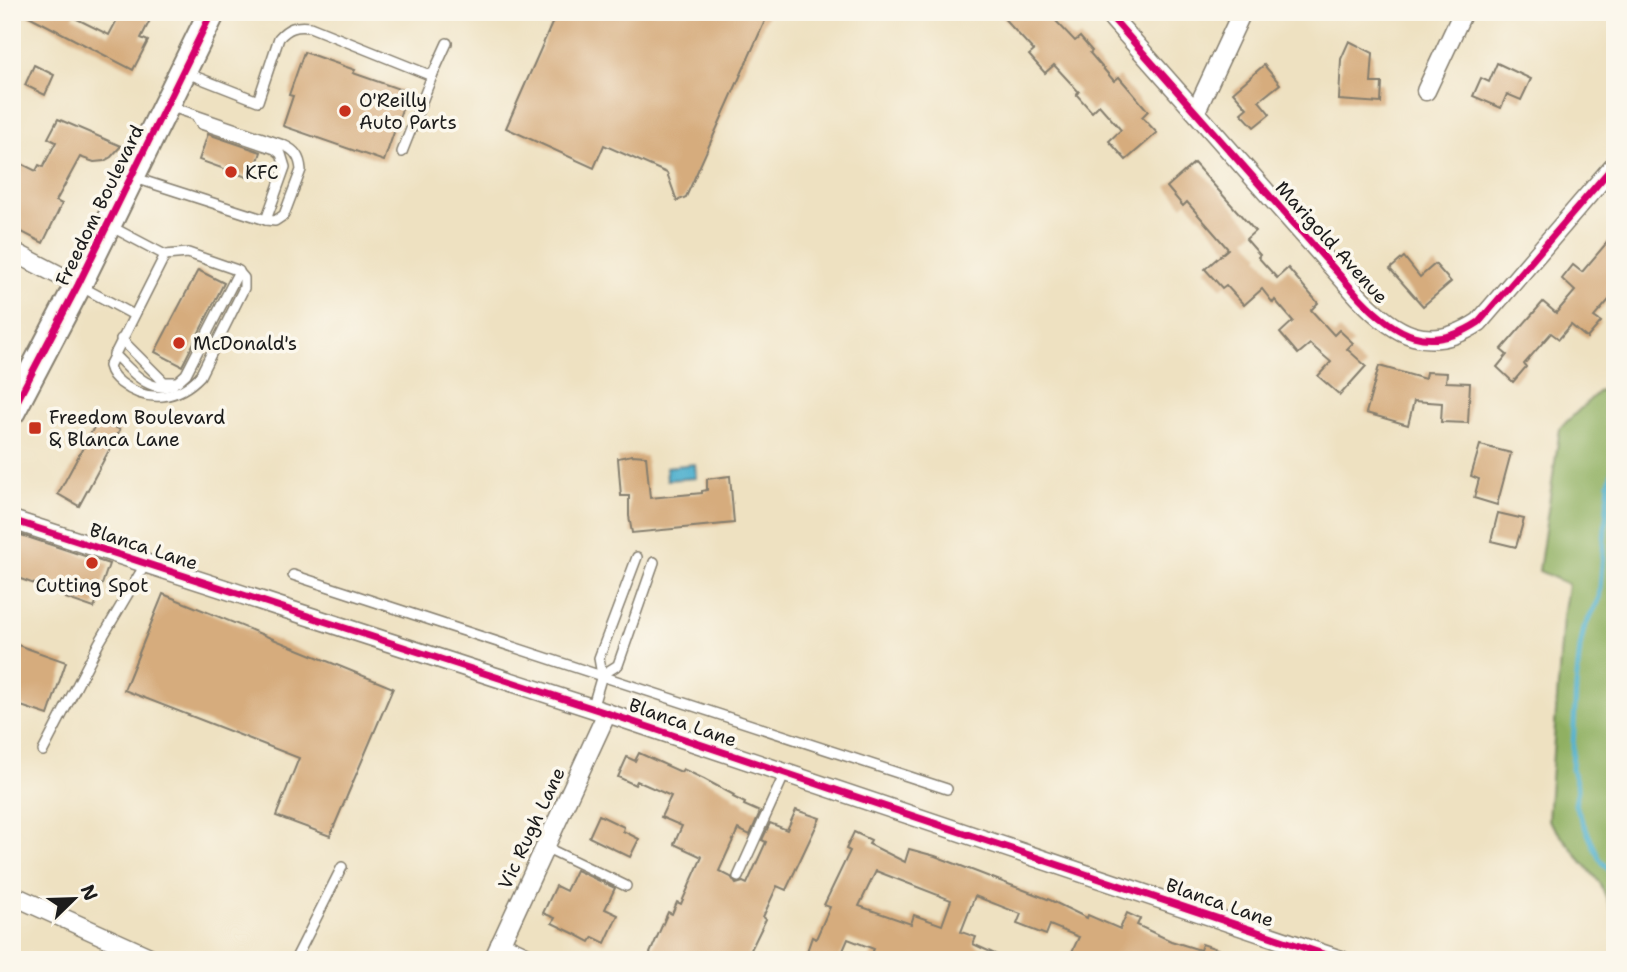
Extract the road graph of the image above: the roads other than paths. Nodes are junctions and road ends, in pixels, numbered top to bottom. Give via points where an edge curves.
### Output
1 (212, 12) edge
2 (1107, 12) edge
3 (1242, 12) edge
4 (1463, 12) edge
5 (447, 43) dead end
6 (183, 71) junction
7 (432, 76) junction
8 (1426, 91) dead end
9 (166, 105) junction
10 (1196, 110) junction
11 (196, 115) junction
12 (402, 152) dead end
13 (1615, 164) edge
14 (131, 176) junction
15 (266, 220) junction
16 (107, 225) junction
17 (12, 251) edge
18 (165, 255) junction
19 (239, 271) junction
20 (78, 285) junction
21 (134, 315) junction
22 (121, 339) junction
23 (114, 354) junction
24 (177, 382) junction
25 (12, 411) edge
26 (12, 520) edge
27 (636, 557) dead end
28 (654, 562) dead end
29 (145, 563) junction
30 (293, 575) dead end
31 (603, 676) junction
32 (599, 711) junction
33 (43, 751) dead end
34 (785, 773) junction
35 (947, 789) dead end
36 (545, 847) junction
37 (342, 867) dead end
38 (738, 877) dead end
39 (626, 886) dead end
40 (12, 895) edge
41 (496, 952) edge
42 (156, 960) edge
43 (295, 960) edge
44 (534, 960) edge
45 (1341, 960) edge

1 - 6 main road, Freedom Boulevard
2 - 10 street, Marigold Avenue
3 - 10 street
4 - 8 street
5 - 7 lane
6 - 7 lane via 258,101 279,38 299,26
6 - 9 main road, Freedom Boulevard
7 - 12 lane
9 - 11 lane
9 - 14 main road, Freedom Boulevard
10 - 13 street, Marigold Avenue via 1372,311 1395,330 1422,337 1450,336 1479,322
11 - 15 lane via 201,124 281,153 285,167
11 - 15 lane via 295,152 301,170 284,215 275,222
14 - 15 lane
14 - 16 main road, Freedom Boulevard
16 - 18 lane
16 - 20 main road, Freedom Boulevard
17 - 20 street
18 - 19 lane via 188,253
18 - 21 lane
19 - 23 lane via 244,288 207,364 191,385 163,397 139,394 113,375 109,366
19 - 24 lane
20 - 21 lane
20 - 25 main road, Freedom Boulevard
21 - 22 lane
22 - 23 lane
22 - 24 lane via 164,382
23 - 24 lane via 153,386
26 - 29 street, Blanca Lane
27 - 31 lane via 599,658
28 - 31 lane via 618,665
29 - 32 street, Blanca Lane
29 - 33 lane
30 - 31 lane
31 - 32 lane
31 - 35 lane
32 - 34 street, Blanca Lane
32 - 36 street, Vic Rugh Lane
34 - 38 lane
34 - 45 street, Blanca Lane
36 - 39 lane
36 - 41 street, Vic Rugh Lane
37 - 43 lane
40 - 42 street
41 - 44 street

